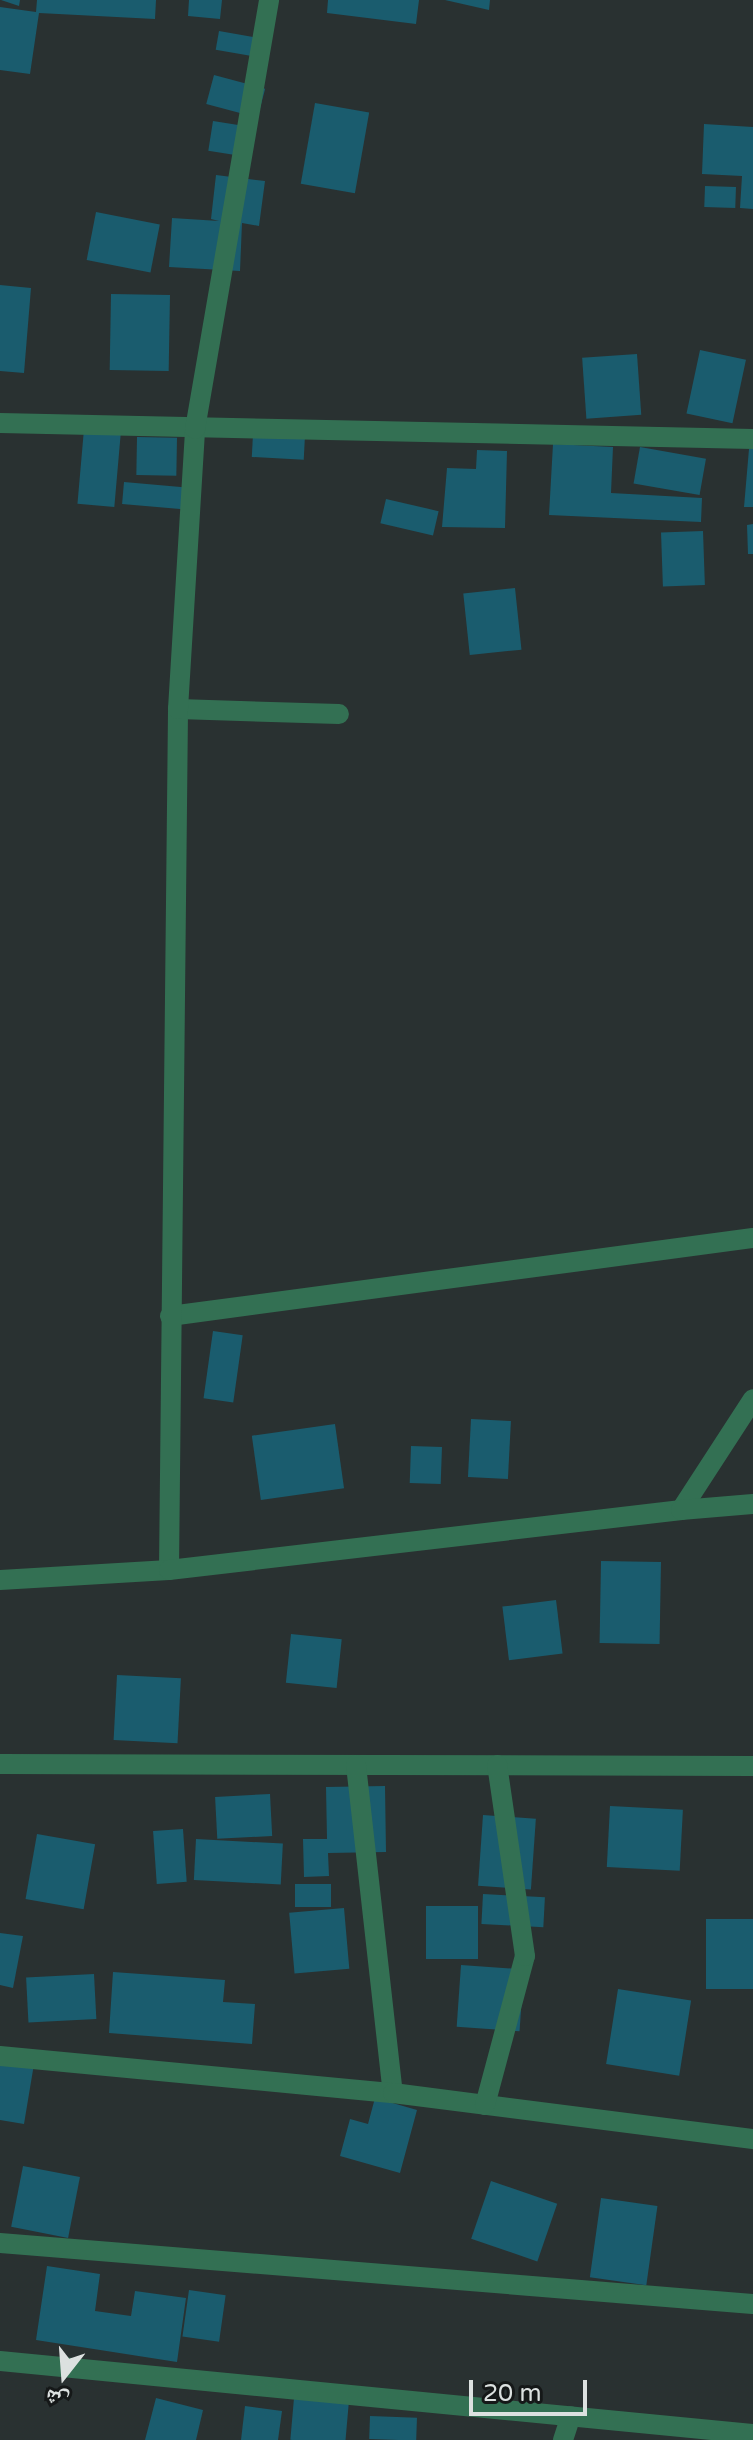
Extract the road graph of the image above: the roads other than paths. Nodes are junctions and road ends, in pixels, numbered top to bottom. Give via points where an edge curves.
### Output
1 (269, 0) edge
2 (0, 423) edge
3 (195, 429) junction
4 (753, 439) edge
5 (178, 709) junction
6 (339, 714) dead end
7 (753, 1238) edge
8 (170, 1316) junction
9 (753, 1399) edge
10 (753, 1504) edge
11 (681, 1510) junction
12 (169, 1570) junction
13 (0, 1580) edge
14 (0, 1764) edge
15 (356, 1765) junction
16 (497, 1765) junction
17 (753, 1766) edge
18 (0, 2056) edge
19 (393, 2093) junction
20 (485, 2105) junction
21 (753, 2139) edge
22 (0, 2243) edge
23 (753, 2304) edge
24 (0, 2361) edge
25 (571, 2416) junction
26 (753, 2434) edge
27 (563, 2440) edge

1 - 3 street
2 - 3 street
3 - 4 street
3 - 5 street
5 - 6 street
5 - 8 street
7 - 8 street
8 - 12 street
9 - 11 street
10 - 11 street
11 - 12 street
12 - 13 street
14 - 15 street
15 - 16 street
15 - 19 street
16 - 17 street
16 - 20 street via 525,1956
18 - 19 street
19 - 20 street
20 - 21 street
22 - 23 street
24 - 25 street
25 - 26 street
25 - 27 street

